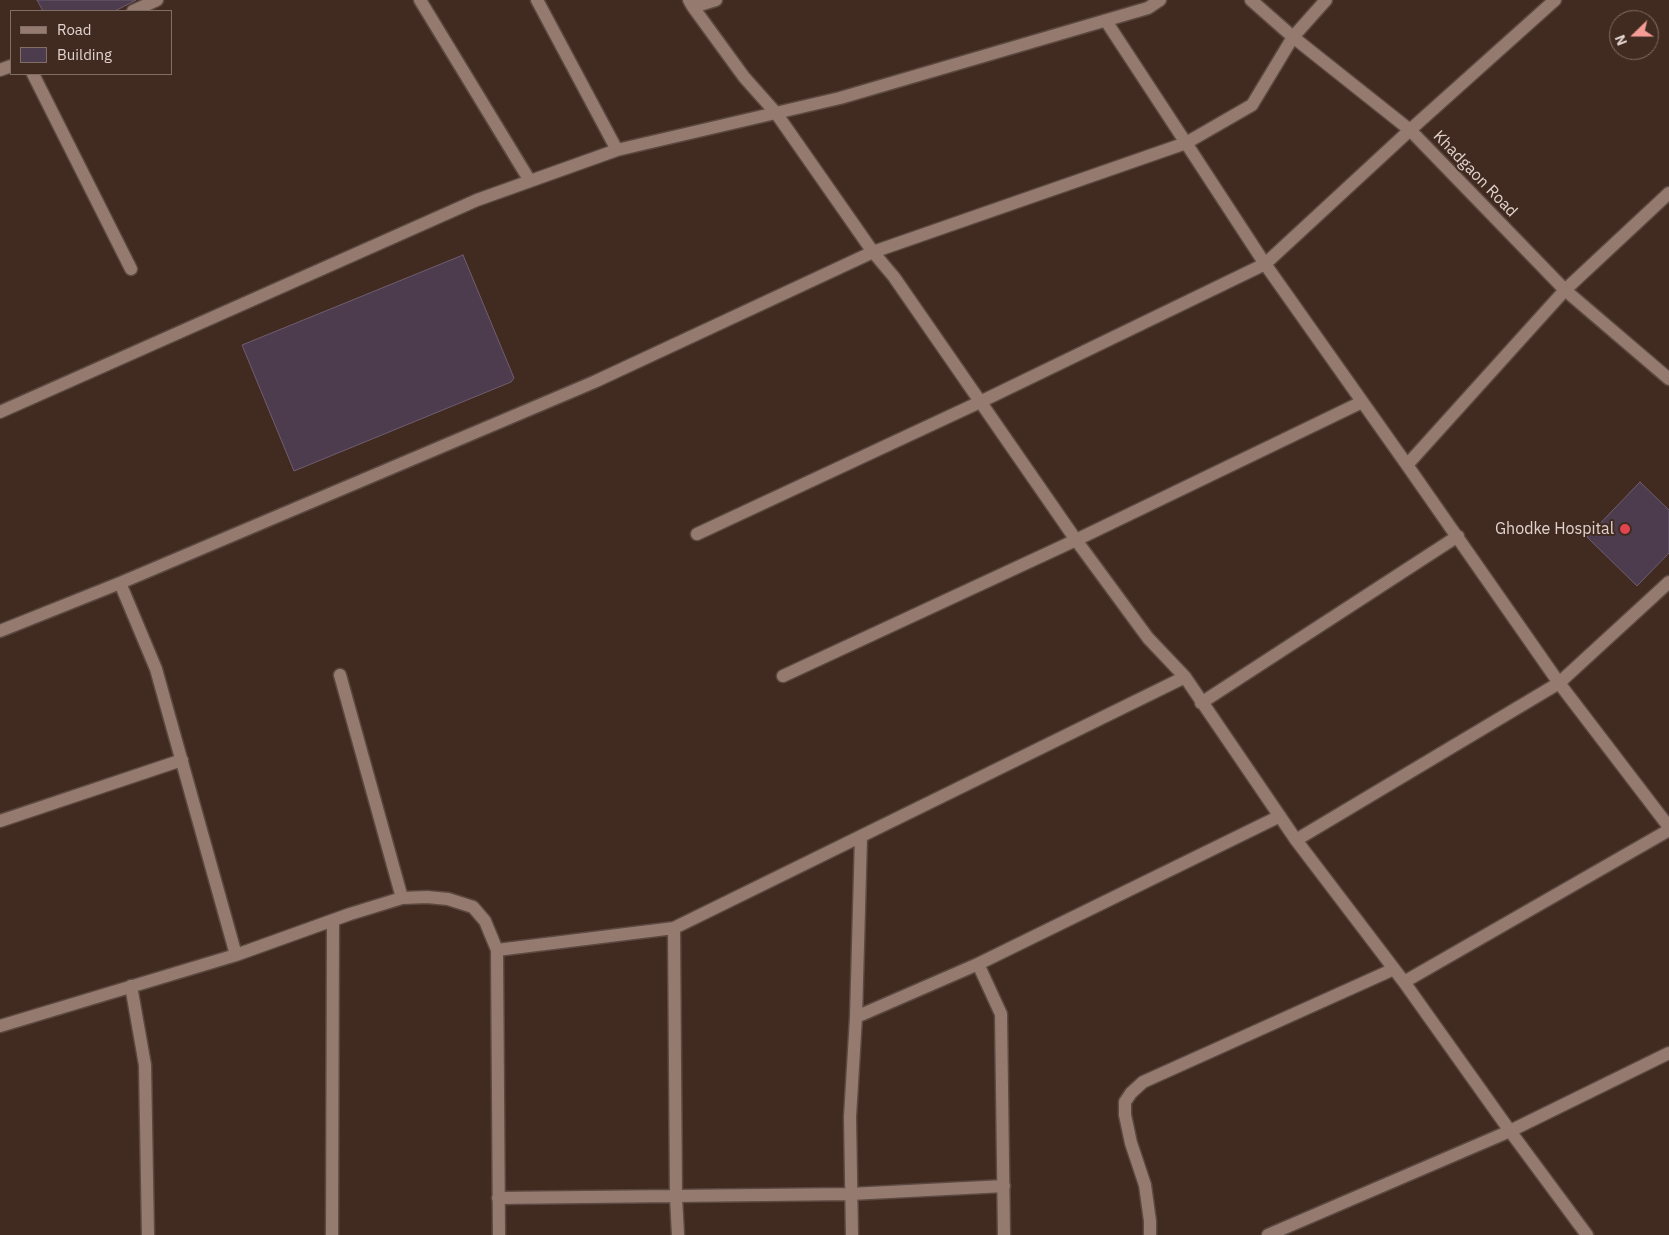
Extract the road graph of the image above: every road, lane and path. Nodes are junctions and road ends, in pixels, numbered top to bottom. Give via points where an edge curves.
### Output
1 (158, 0) edge
2 (420, 0) edge
3 (537, 0) edge
4 (716, 0) edge
5 (1160, 0) edge
6 (1251, 0) edge
7 (1326, 0) edge
8 (1555, 0) edge
9 (691, 4) edge
10 (135, 10) edge
11 (1106, 21) junction
12 (1293, 37) junction
13 (34, 75) edge
14 (776, 113) junction
15 (1410, 130) junction
16 (1186, 143) junction
17 (617, 150) junction
18 (530, 181) junction
19 (1669, 193) edge
20 (873, 252) junction
21 (1264, 264) junction
22 (131, 269) dead end
23 (1565, 290) junction
24 (1669, 379) edge
25 (980, 402) junction
26 (1362, 402) junction
27 (0, 412) edge
28 (1407, 465) junction
29 (696, 534) dead end
30 (1458, 536) junction
31 (1076, 540) junction
32 (1669, 582) edge
33 (120, 583) junction
34 (0, 631) edge
35 (340, 675) dead end
36 (783, 676) dead end
37 (1185, 677) junction
38 (1559, 683) junction
39 (1201, 703) junction
40 (182, 760) junction
41 (1280, 816) junction
42 (0, 821) edge
43 (1669, 828) edge
44 (861, 837) junction
45 (1296, 840) junction
46 (402, 898) junction
47 (332, 920) junction
48 (674, 928) junction
49 (497, 950) junction
50 (236, 955) junction
51 (978, 964) junction
52 (1394, 969) junction
53 (1404, 982) junction
54 (131, 986) junction
55 (856, 1018) junction
56 (0, 1026) edge
57 (1669, 1053) edge
58 (1510, 1131) junction
59 (1004, 1186) junction
60 (851, 1194) junction
61 (676, 1196) junction
62 (498, 1198) junction
63 (148, 1235) edge
64 (332, 1235) edge
65 (499, 1235) edge
66 (678, 1235) edge
67 (852, 1235) edge
68 (1004, 1235) edge
69 (1150, 1235) edge
70 (1268, 1235) edge
71 (1587, 1235) edge

1 - 10 street
2 - 18 street
3 - 17 street
4 - 9 street
5 - 11 street via 1148,8
6 - 12 street, Khadgaon Road
7 - 12 street
8 - 15 street
9 - 14 street via 744,77
11 - 14 street via 840,98
11 - 16 street
12 - 15 street, Khadgaon Road
12 - 16 street via 1252,105
13 - 22 street
14 - 17 street
14 - 20 street
15 - 21 street
15 - 23 street, Khadgaon Road
16 - 20 street
16 - 21 street
17 - 18 street
18 - 27 street via 477,200
19 - 23 street
20 - 25 street via 894,277
20 - 33 street via 594,382
21 - 25 street
21 - 26 street
23 - 24 street, Khadgaon Road
23 - 28 street
25 - 29 street
25 - 31 street
26 - 28 street
26 - 31 street
28 - 30 street
30 - 38 street
30 - 39 street
31 - 36 street
31 - 37 street via 1148,638
32 - 38 street
33 - 34 street
33 - 40 street via 156,669
35 - 46 street
37 - 39 street
37 - 44 street
38 - 43 street
38 - 45 street
39 - 41 street
40 - 42 street
40 - 50 street
41 - 45 street
41 - 51 street
43 - 53 street
44 - 48 street
44 - 55 street
45 - 52 street
46 - 47 street
46 - 49 street via 428,896 473,907 485,921
47 - 50 street
47 - 64 street
48 - 49 street
48 - 61 street
49 - 62 street
50 - 54 street
51 - 55 street
51 - 59 street via 1001,1014
52 - 53 street
52 - 69 street via 1143,1082 1130,1093 1125,1102 1125,1115 1145,1185
53 - 58 street
54 - 56 street
54 - 63 street via 145,1065
55 - 60 street via 850,1117
57 - 58 street
58 - 70 street
58 - 71 street
59 - 60 street
59 - 68 street
60 - 61 street
60 - 67 street
61 - 62 street
61 - 66 street
62 - 65 street

